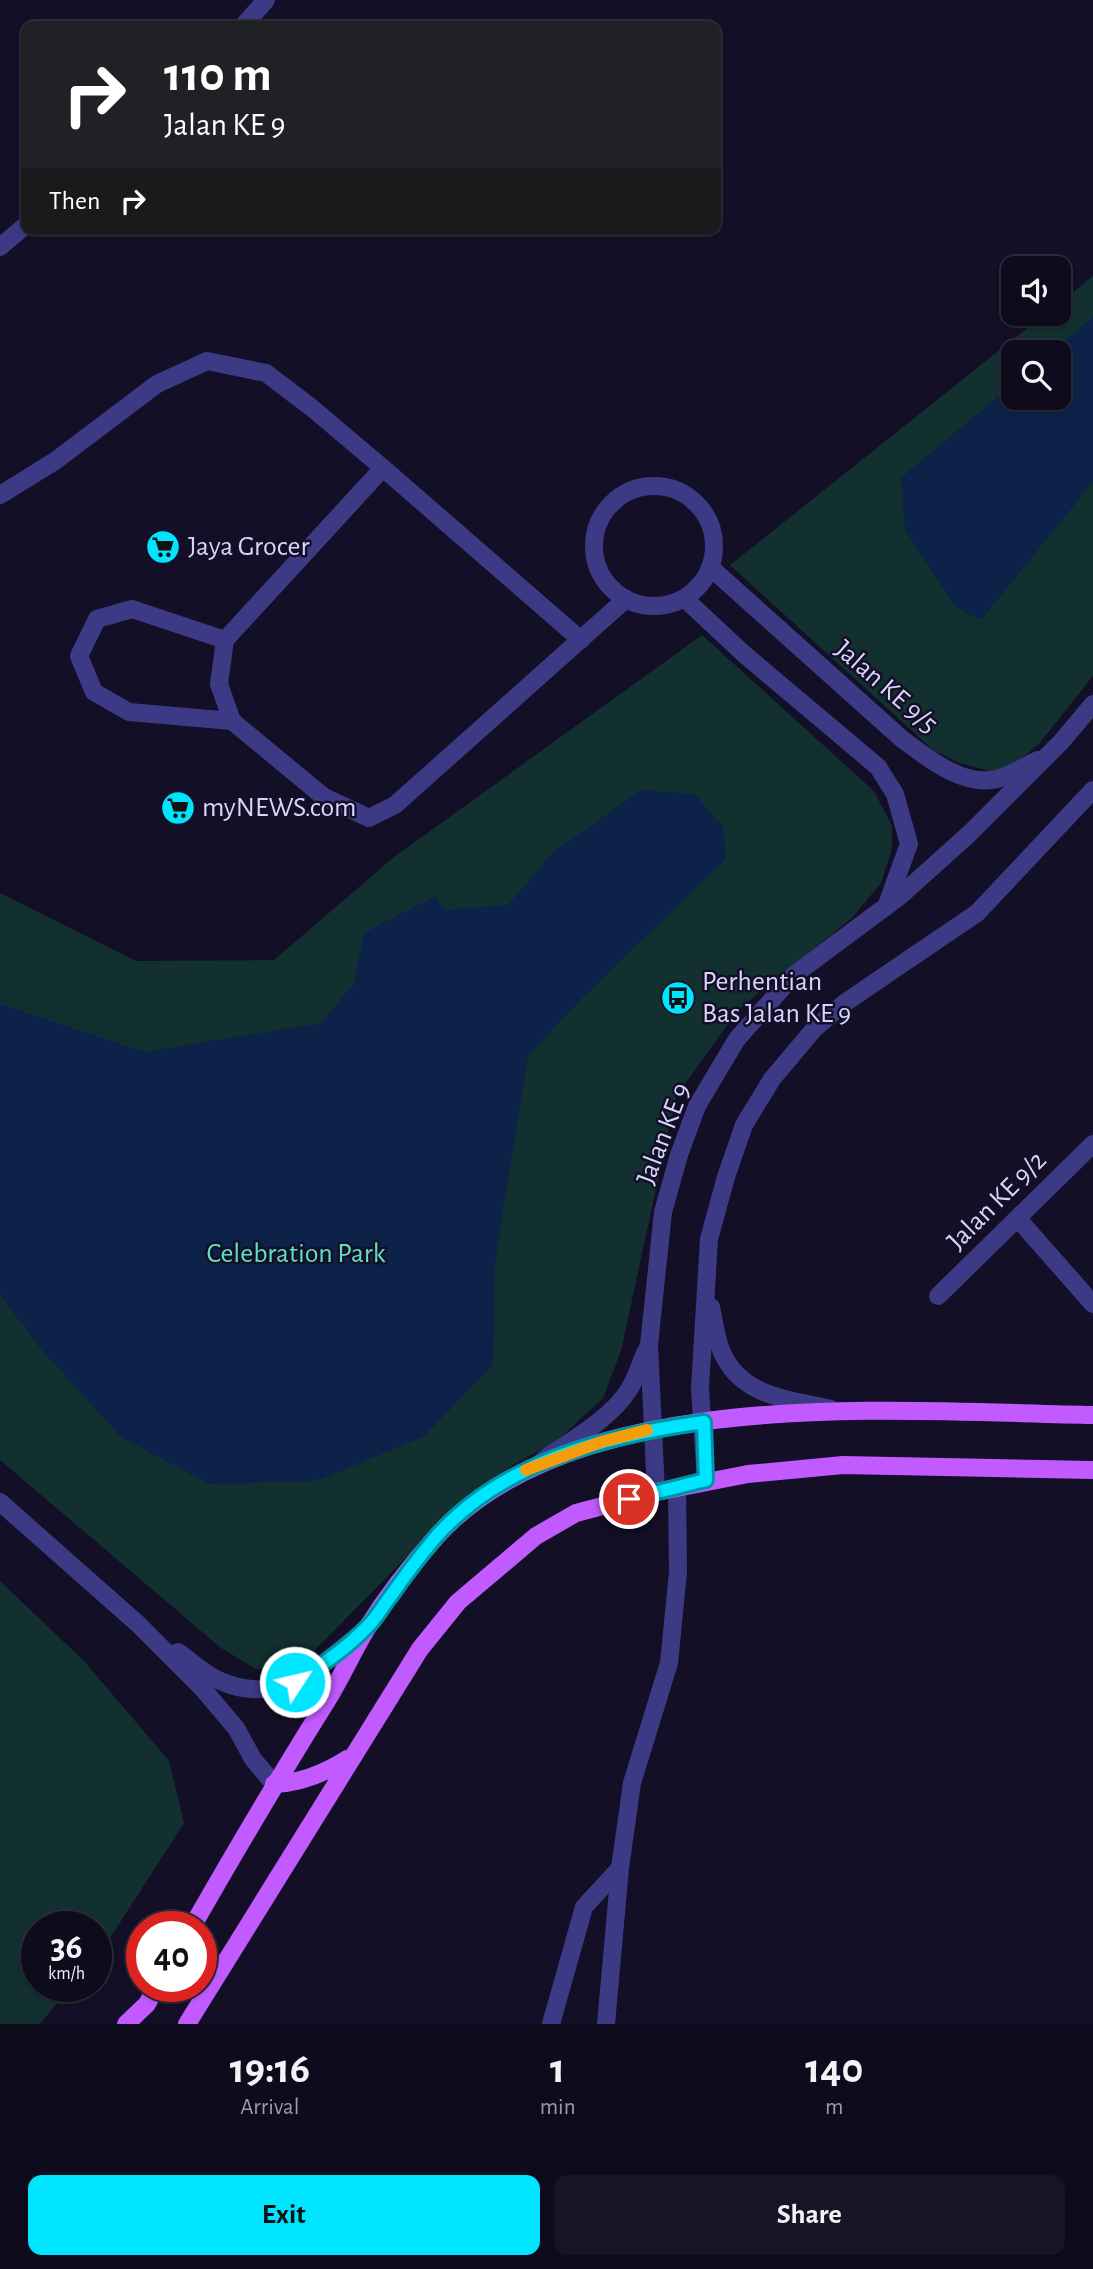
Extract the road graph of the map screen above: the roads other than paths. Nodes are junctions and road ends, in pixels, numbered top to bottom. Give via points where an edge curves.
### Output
1 (266, 0) edge
2 (247, 21) edge
3 (21, 229) edge
4 (0, 247) edge
5 (383, 468) junction
6 (0, 495) edge
7 (710, 568) junction
8 (626, 599) junction
9 (685, 599) junction
10 (581, 639) junction
11 (225, 640) junction
12 (1093, 704) edge
13 (232, 720) junction
14 (1051, 754) junction
15 (1093, 790) edge
16 (886, 907) junction
17 (1093, 1144) edge
18 (1018, 1219) junction
19 (706, 1287) junction
20 (938, 1296) dead end
21 (1093, 1304) edge
22 (649, 1345) junction
23 (836, 1410) junction
24 (1093, 1415) edge
25 (704, 1422) junction
26 (652, 1429) junction
27 (531, 1468) junction
28 (1093, 1470) edge
29 (706, 1480) junction
30 (677, 1487) junction
31 (656, 1492) junction
32 (0, 1502) edge
33 (138, 1624) junction
34 (368, 1627) junction
35 (353, 1755) junction
36 (274, 1784) junction
37 (620, 1868) junction
38 (201, 1911) edge
39 (148, 2002) edge
40 (126, 2024) edge
41 (187, 2024) edge
42 (551, 2024) edge
43 (606, 2024) edge

1 - 2 street
3 - 4 street
5 - 6 street via 266,373 207,361 157,384 55,461
5 - 10 street
5 - 11 street
7 - 8 street via 712,528 703,510 671,488 633,489 603,513 593,550 604,579
7 - 9 street
7 - 14 street, Jalan KE 9/5 via 928,758 972,781 998,779
8 - 9 street via 655,606
8 - 10 street
9 - 16 street via 878,767 895,794 909,844
10 - 13 street via 395,804 369,818 324,797
11 - 13 street via 219,684
11 - 13 street via 132,609 97,619 79,656 94,692 129,712
12 - 14 street, Jalan KE 9
14 - 16 street, Jalan KE 9
15 - 19 street via 977,913 846,1002 815,1028 772,1079 744,1125 726,1177 709,1239
16 - 22 street, Jalan KE 9 via 794,975 737,1039 696,1106 663,1212
17 - 18 street, Jalan KE 9/2
18 - 20 street, Jalan KE 9/2
18 - 21 street
19 - 23 street via 722,1350 734,1371 751,1387 774,1396
19 - 25 street via 700,1388
22 - 26 street, Jalan KE 9
22 - 27 street via 628,1391 614,1407
23 - 24 main road
23 - 25 main road
25 - 26 main road
25 - 29 street
26 - 27 main road
26 - 31 street, Jalan KE 9
27 - 34 main road via 493,1489 438,1536
28 - 29 main road via 844,1465
29 - 30 main road
30 - 31 main road
30 - 37 street via 678,1572 669,1663 632,1783
31 - 35 main road via 576,1513 536,1536 458,1602 420,1649
32 - 33 street
33 - 34 street via 217,1680 245,1689 276,1689 295,1682
33 - 36 street via 221,1709
34 - 36 main road
35 - 36 main road via 327,1772
35 - 41 main road
36 - 38 main road
37 - 42 street via 584,1908
37 - 43 street
39 - 40 main road

